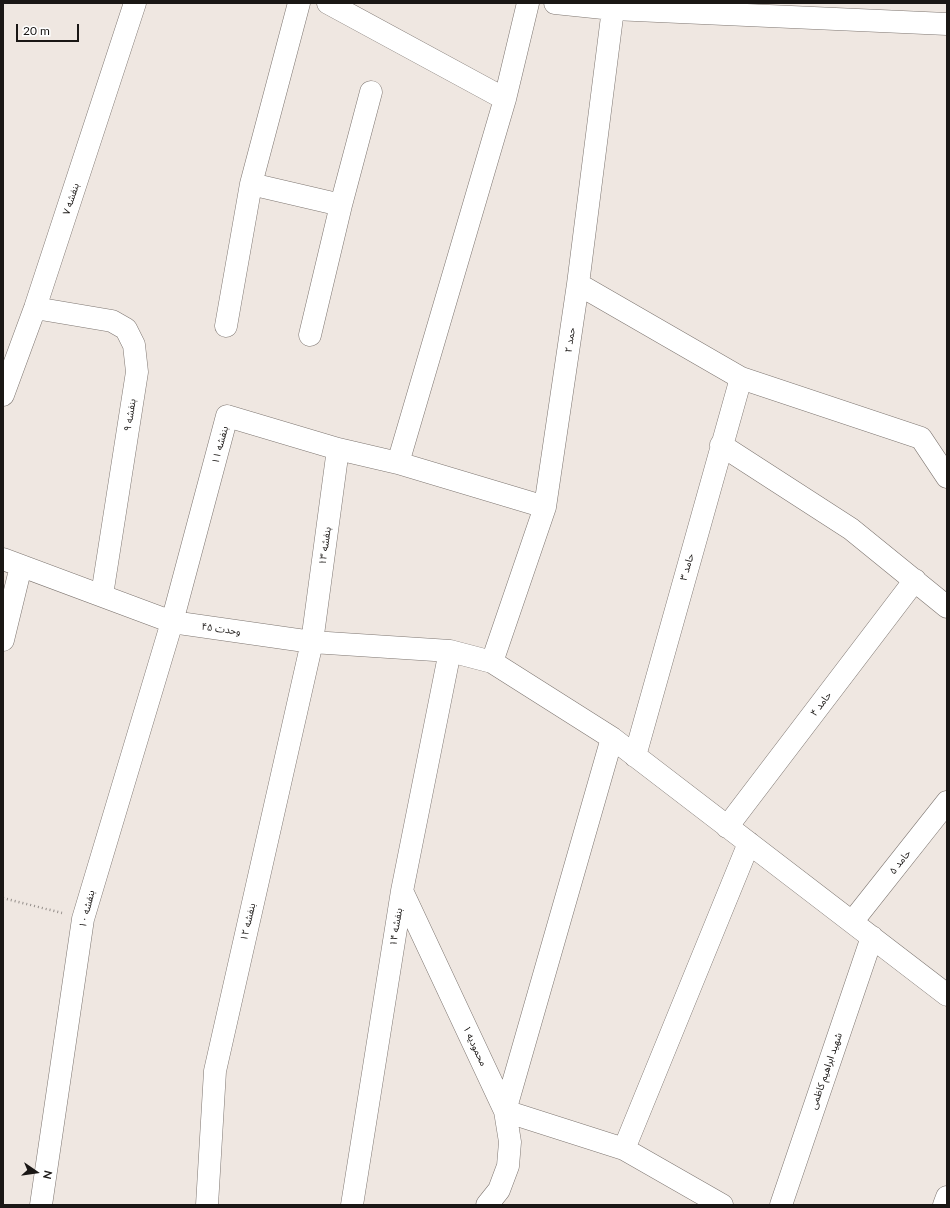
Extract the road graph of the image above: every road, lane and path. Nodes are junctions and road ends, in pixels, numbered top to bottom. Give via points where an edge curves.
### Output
1 (135, 3) edge
2 (298, 3) edge
3 (328, 3) edge
4 (528, 3) edge
5 (554, 3) edge
6 (612, 6) edge
7 (800, 10) edge
8 (947, 24) edge
9 (371, 92) dead end
10 (505, 99) junction
11 (251, 184) junction
12 (341, 205) junction
13 (578, 284) junction
14 (35, 308) junction
15 (226, 326) dead end
16 (310, 335) dead end
17 (741, 378) junction
18 (3, 395) edge
19 (721, 445) junction
20 (338, 449) junction
21 (398, 463) junction
22 (947, 477) edge
23 (545, 507) junction
24 (12, 562) edge
25 (915, 580) junction
26 (102, 595) junction
27 (947, 606) edge
28 (172, 622) junction
29 (3, 640) edge
30 (312, 642) junction
31 (450, 651) junction
32 (492, 662) junction
33 (612, 738) junction
34 (635, 756) junction
35 (947, 802) edge
36 (728, 827) junction
37 (749, 843) junction
38 (402, 891) junction
39 (3, 898) edge
40 (84, 919) junction
41 (852, 922) junction
42 (872, 937) junction
43 (947, 995) edge
44 (505, 1111) junction
45 (624, 1149) junction
46 (947, 1197) edge
47 (41, 1205) edge
48 (207, 1205) edge
49 (352, 1205) edge
50 (487, 1205) edge
51 (722, 1205) edge
52 (781, 1205) edge
53 (944, 1205) edge

1 - 14 street, بنفشه ۷
2 - 11 street
3 - 10 street
4 - 10 street
5 - 6 street
6 - 7 street
6 - 13 street, حمد ۲
7 - 8 street via 852,21
9 - 12 street
10 - 21 street
11 - 12 street
11 - 15 street
12 - 16 street
13 - 17 street
13 - 23 street, حمد ۲
14 - 18 street, بنفشه ۷
14 - 26 street, بنفشه ۹ via 112,321 126,329 134,344 137,372
17 - 19 street, حامد ۳
17 - 22 street via 921,438
19 - 25 street via 851,529
19 - 34 street, حامد ۳
20 - 21 street, بنفشه ۱۱
20 - 28 street, بنفشه ۱۱ via 228,416
20 - 30 street, بنفشه ۱۳
21 - 23 street, بنفشه ۱۱
23 - 32 street, حمد ۲
24 - 26 street, وحدت ۴۵
24 - 29 street
25 - 27 street
25 - 36 street, حامد ۴
26 - 28 street, وحدت ۴۵
28 - 30 street, وحدت ۴۵
28 - 40 street, بنفشه ۱۰
30 - 31 street, وحدت ۴۵
30 - 48 street, بنفشه ۱۲ via 215,1070
31 - 32 street, وحدت ۴۵
31 - 38 street, بنفشه ۱۴
32 - 33 street, وحدت ۴۵
33 - 34 street, وحدت ۴۵
33 - 44 street
34 - 36 street, وحدت ۴۵
35 - 41 street, حامد ۵
36 - 37 street, وحدت ۴۵
37 - 41 street, وحدت ۴۵
37 - 45 street
38 - 44 street, محمودیه ۱
38 - 49 street, بنفشه ۱۴
39 - 40 path
40 - 47 street, بنفشه ۱۰
41 - 42 street, وحدت ۴۵
42 - 43 street, وحدت ۴۵
42 - 52 street, شهید ابراهیم کاظمی
44 - 45 street
44 - 50 street, محمودیه ۱ via 510,1142 508,1166 499,1190
45 - 51 street
46 - 53 street

